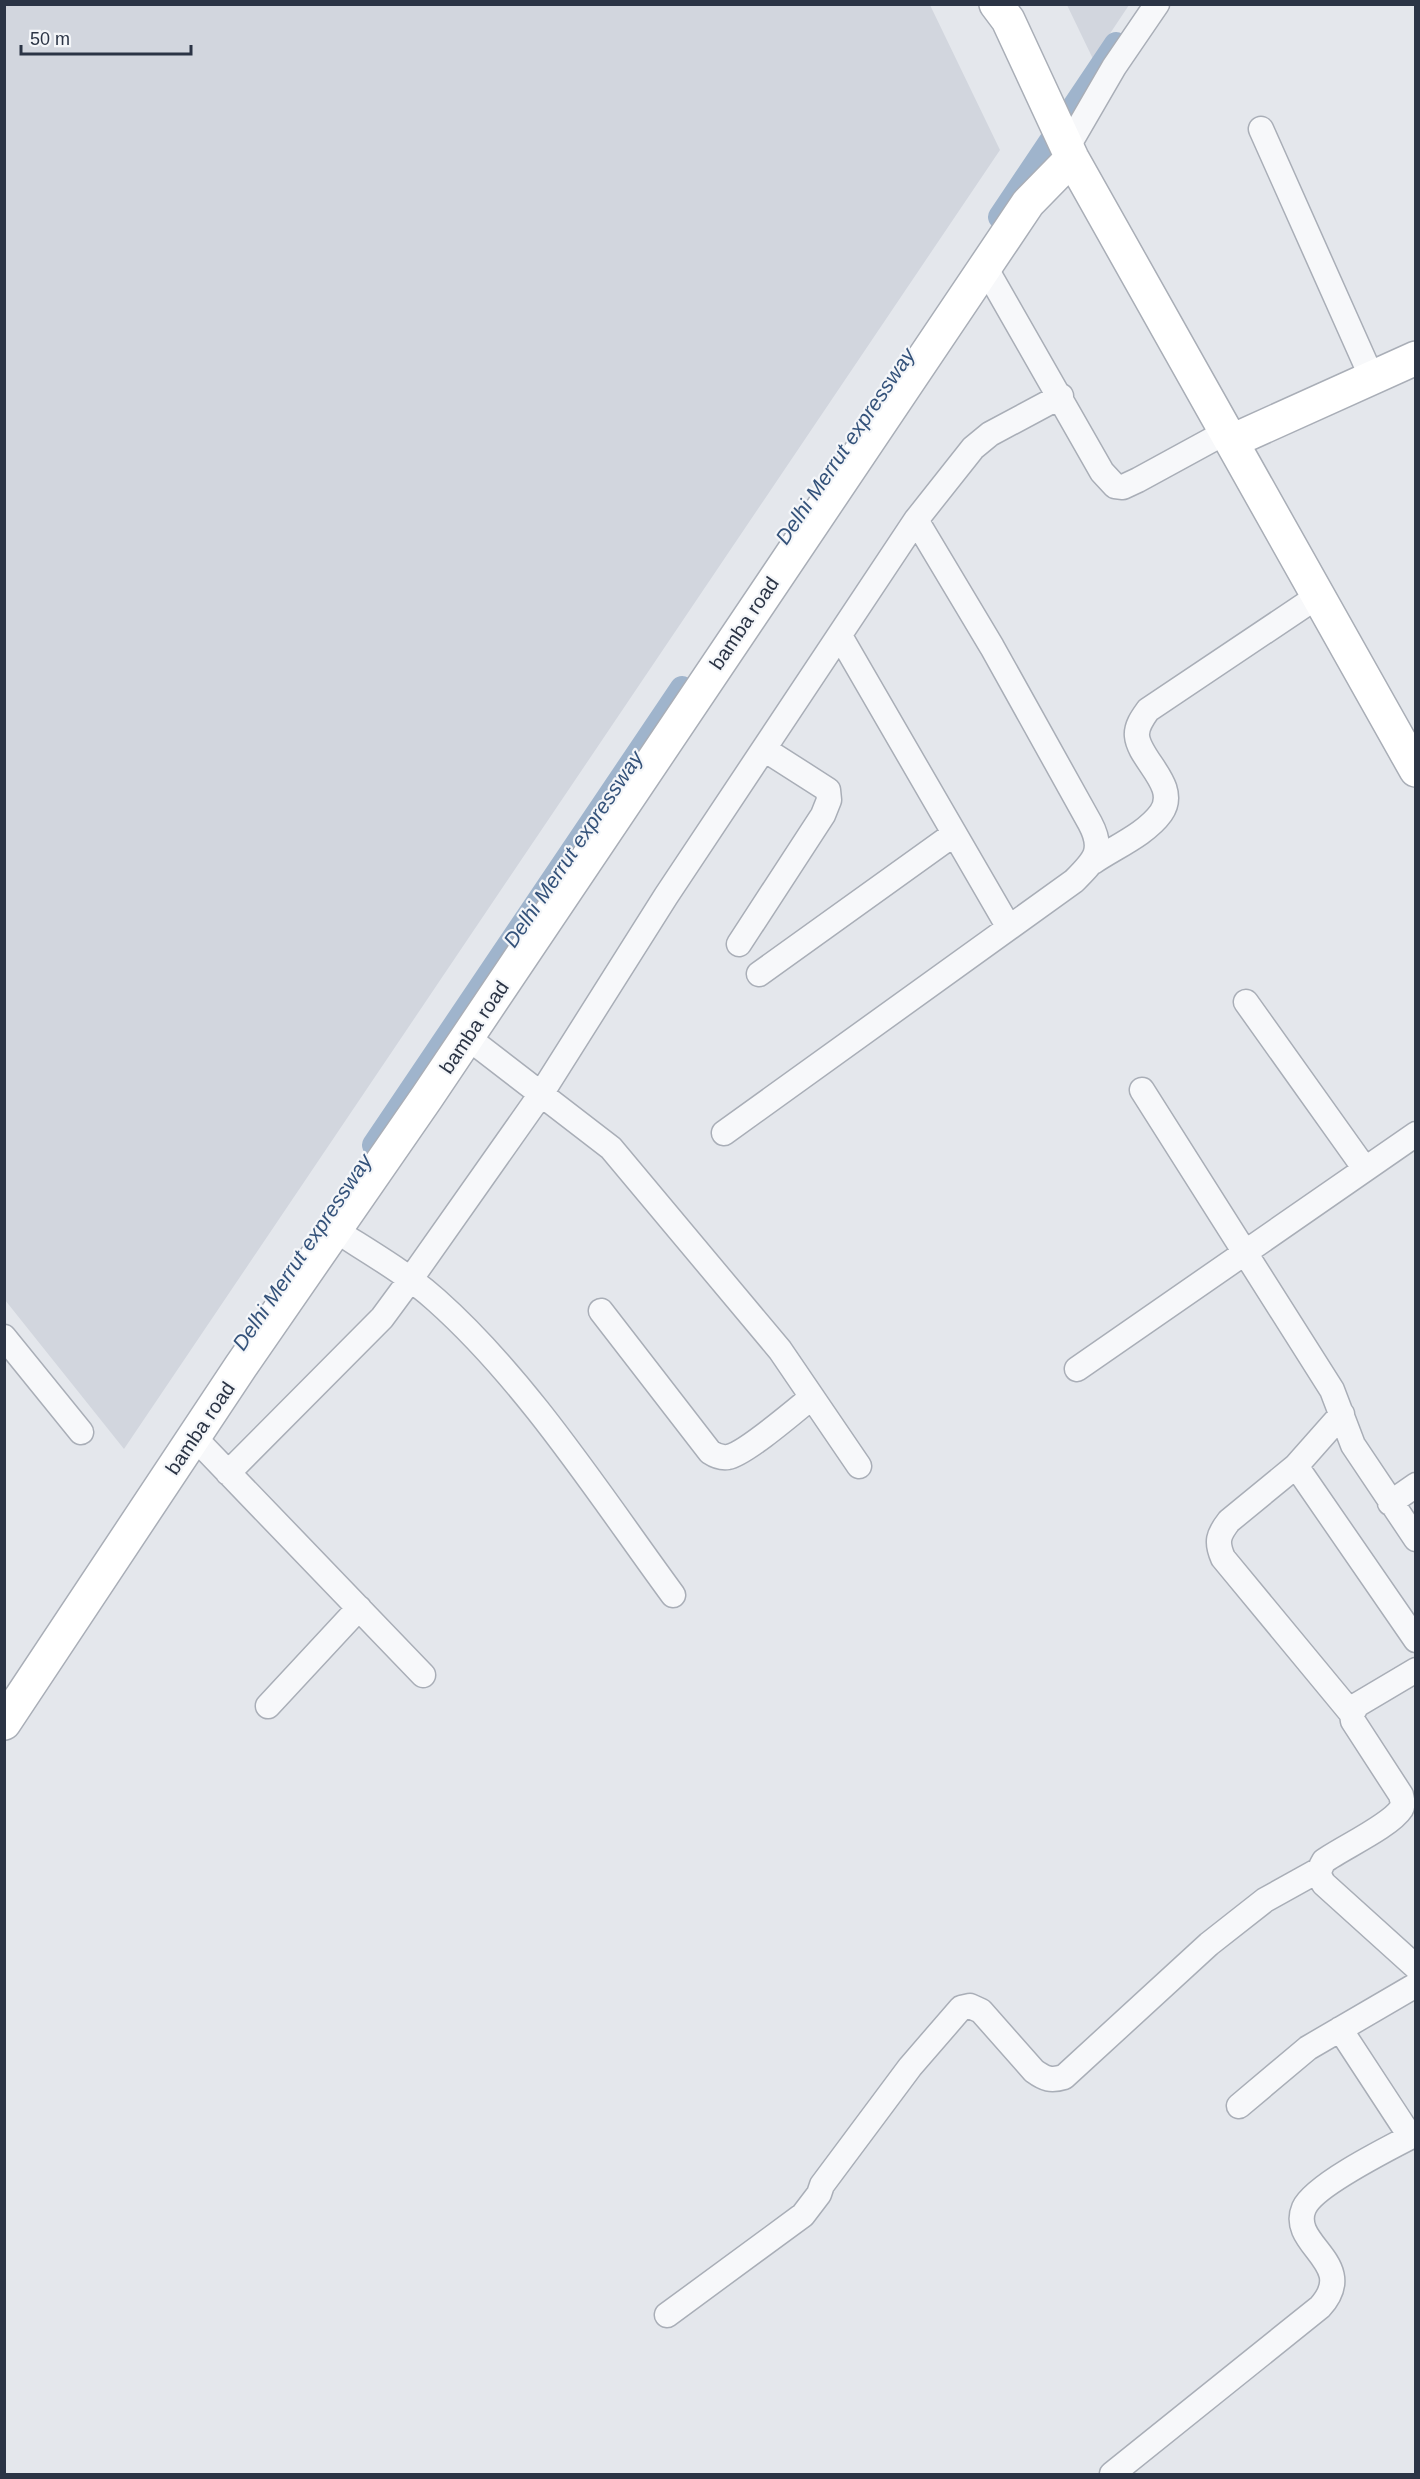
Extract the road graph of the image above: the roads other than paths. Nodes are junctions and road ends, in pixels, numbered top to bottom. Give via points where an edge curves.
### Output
1 (1157, 4) edge
2 (1003, 10) edge
3 (1261, 129) dead end
4 (1068, 149) junction
5 (985, 267) junction
6 (1416, 358) edge
7 (1372, 378) junction
8 (1061, 396) junction
9 (1229, 437) junction
10 (916, 520) junction
11 (1318, 596) junction
12 (840, 636) junction
13 (764, 749) junction
14 (1416, 770) edge
15 (954, 834) junction
16 (1093, 862) junction
17 (1008, 926) junction
18 (739, 944) dead end
19 (759, 975) dead end
20 (1246, 1002) dead end
21 (467, 1037) junction
22 (1142, 1090) dead end
23 (541, 1095) junction
24 (724, 1133) dead end
25 (1416, 1134) edge
26 (1365, 1169) junction
27 (335, 1230) junction
28 (1246, 1252) junction
29 (410, 1280) junction
30 (601, 1311) dead end
31 (4, 1337) edge
32 (1077, 1369) dead end
33 (812, 1397) junction
34 (1342, 1414) junction
35 (81, 1432) dead end
36 (194, 1437) junction
37 (859, 1466) dead end
38 (1296, 1466) junction
39 (228, 1473) junction
40 (1416, 1485) edge
41 (1389, 1503) junction
42 (1416, 1539) edge
43 (673, 1594) dead end
44 (359, 1608) junction
45 (1416, 1640) edge
46 (1416, 1670) edge
47 (423, 1675) dead end
48 (268, 1706) dead end
49 (1352, 1714) junction
50 (4, 1723) edge
51 (1411, 1810) edge
52 (1319, 1870) junction
53 (1416, 1967) edge
54 (1416, 1985) edge
55 (1340, 2029) junction
56 (1239, 2106) dead end
57 (1413, 2135) edge
58 (668, 2315) dead end
59 (1112, 2475) edge

1 - 4 street via 1114,67
2 - 4 street
3 - 7 street
4 - 5 street, bamba road
4 - 9 street
5 - 8 street
5 - 21 street, bamba road
6 - 7 street
7 - 9 street
8 - 9 street via 1102,472 1115,486 1124,487
8 - 10 street via 1007,424 973,448
9 - 11 street
10 - 12 street
10 - 16 street via 992,646 1097,836
11 - 14 street
11 - 16 street via 1148,710 1139,723 1137,736 1162,782 1166,797 1163,811 1149,826
12 - 13 street
12 - 15 street
13 - 18 street via 828,790 829,800 824,815
13 - 23 street
15 - 17 street
15 - 19 street
16 - 17 street via 1074,881
17 - 24 street
20 - 26 street
21 - 23 street
21 - 27 street, bamba road
22 - 28 street
23 - 29 street
23 - 33 street via 611,1148 635,1174 780,1350
25 - 26 street
26 - 28 street
27 - 29 street
27 - 36 street, bamba road
28 - 32 street
28 - 34 street via 1332,1390
29 - 39 street via 369,1332
29 - 43 street via 469,1331 535,1409
30 - 33 street via 710,1452 718,1457 729,1457 742,1449
31 - 35 street
33 - 37 street
34 - 38 street
34 - 41 street via 1353,1445
36 - 39 street
36 - 50 street, bamba road
38 - 45 street
38 - 49 street via 1229,1521 1220,1532 1217,1545 1223,1558
39 - 44 street
40 - 41 street
41 - 42 street
44 - 47 street
44 - 48 street
46 - 49 street via 1357,1705
49 - 51 street
51 - 52 street via 1333,1854
52 - 53 street via 1324,1884
52 - 58 street via 1265,1900 1209,1944 1064,2077 1053,2081 1034,2071 981,2011 970,2006 953,2014 822,2184 803,2215
54 - 55 street
55 - 56 street via 1308,2048
55 - 57 street
57 - 59 street via 1335,2180 1303,2209 1304,2229 1330,2270 1330,2296

